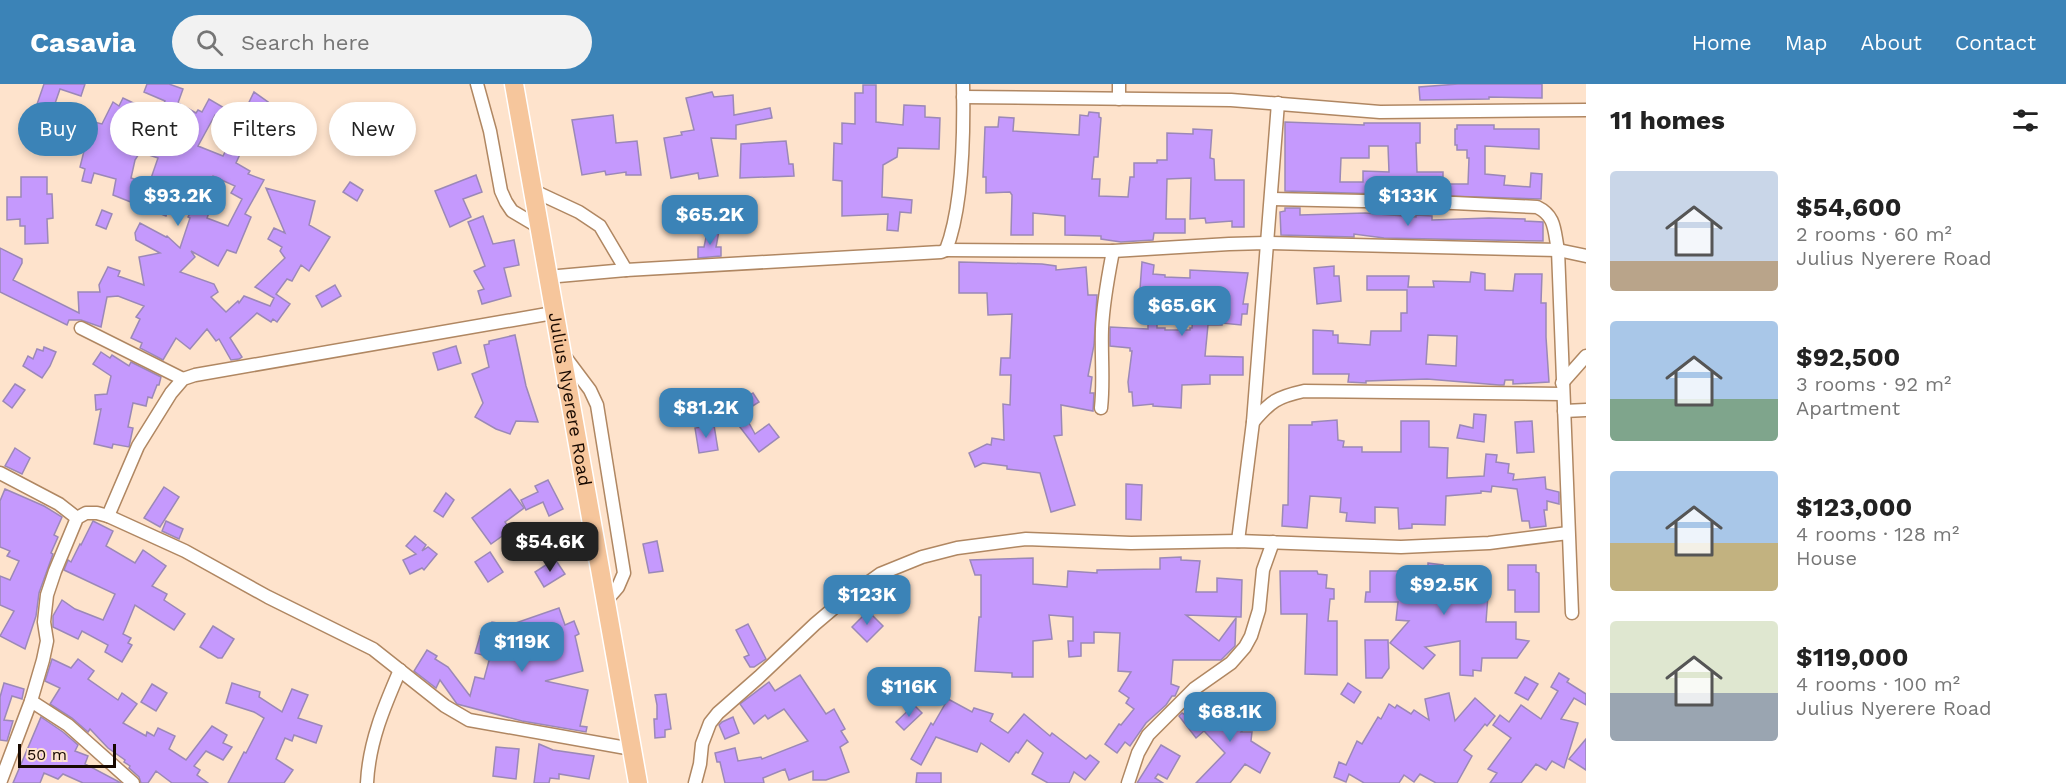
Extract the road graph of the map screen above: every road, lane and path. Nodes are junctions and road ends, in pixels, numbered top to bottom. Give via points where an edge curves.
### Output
1 (469, 84) edge
2 (477, 84) edge
3 (514, 84) edge
4 (963, 84) edge
5 (1119, 84) edge
6 (963, 97) junction
7 (1119, 99) junction
8 (481, 103) junction
9 (1278, 103) junction
10 (1586, 110) edge
11 (534, 191) junction
12 (1272, 199) junction
13 (539, 227) junction
14 (1266, 243) junction
15 (946, 250) junction
16 (1113, 250) junction
17 (1558, 250) junction
18 (1586, 255) edge
19 (626, 270) junction
20 (547, 276) junction
21 (553, 313) junction
22 (81, 327) dead end
23 (561, 352) junction
24 (1586, 356) edge
25 (183, 379) junction
26 (1562, 389) junction
27 (1101, 408) dead end
28 (1586, 410) edge
29 (1564, 411) junction
30 (1253, 422) junction
31 (0, 473) edge
32 (108, 516) junction
33 (77, 518) junction
34 (1568, 533) junction
35 (1238, 541) junction
36 (1273, 542) junction
37 (605, 602) junction
38 (1572, 613) dead end
39 (400, 670) junction
40 (31, 701) junction
41 (632, 749) junction
42 (0, 783) edge
43 (133, 783) edge
44 (367, 783) edge
45 (638, 783) edge
46 (695, 783) edge
47 (1128, 783) edge

1 - 8 street
2 - 8 street
3 - 11 highway, Julius Nyerere Road
4 - 6 street
5 - 7 street
6 - 7 street
6 - 15 street via 957,199
7 - 9 street
8 - 13 street via 501,191 512,211
9 - 10 street via 1380,112
9 - 12 street
11 - 13 highway, Julius Nyerere Road
11 - 19 street via 600,226
12 - 14 street
12 - 17 street via 1537,207 1552,221
13 - 20 highway, Julius Nyerere Road
14 - 16 street
14 - 17 street
14 - 30 street
15 - 16 street
15 - 19 street
16 - 27 street via 1104,296
17 - 18 street
17 - 26 street
19 - 20 street
20 - 21 highway, Julius Nyerere Road
21 - 23 highway, Julius Nyerere Road
21 - 25 street
22 - 25 street
23 - 37 highway, Julius Nyerere Road
23 - 37 street via 597,405 624,573
24 - 26 street
25 - 32 street via 138,446
26 - 29 street
26 - 30 street via 1304,391 1281,396
28 - 29 street
29 - 34 street
30 - 35 street
31 - 33 street via 60,504
32 - 33 street via 86,513
32 - 39 street via 185,551 373,649
33 - 40 street via 47,595 47,641
34 - 36 street via 1454,546
34 - 38 street
35 - 36 street
35 - 46 street via 996,541 922,557 880,574 814,624 718,713 702,744
36 - 47 street via 1263,570 1259,610 1245,646 1231,663 1194,689 1148,735
37 - 41 highway, Julius Nyerere Road
39 - 41 street via 469,720
39 - 44 street via 372,742
40 - 42 street
40 - 43 street via 68,725
41 - 45 highway, Julius Nyerere Road

